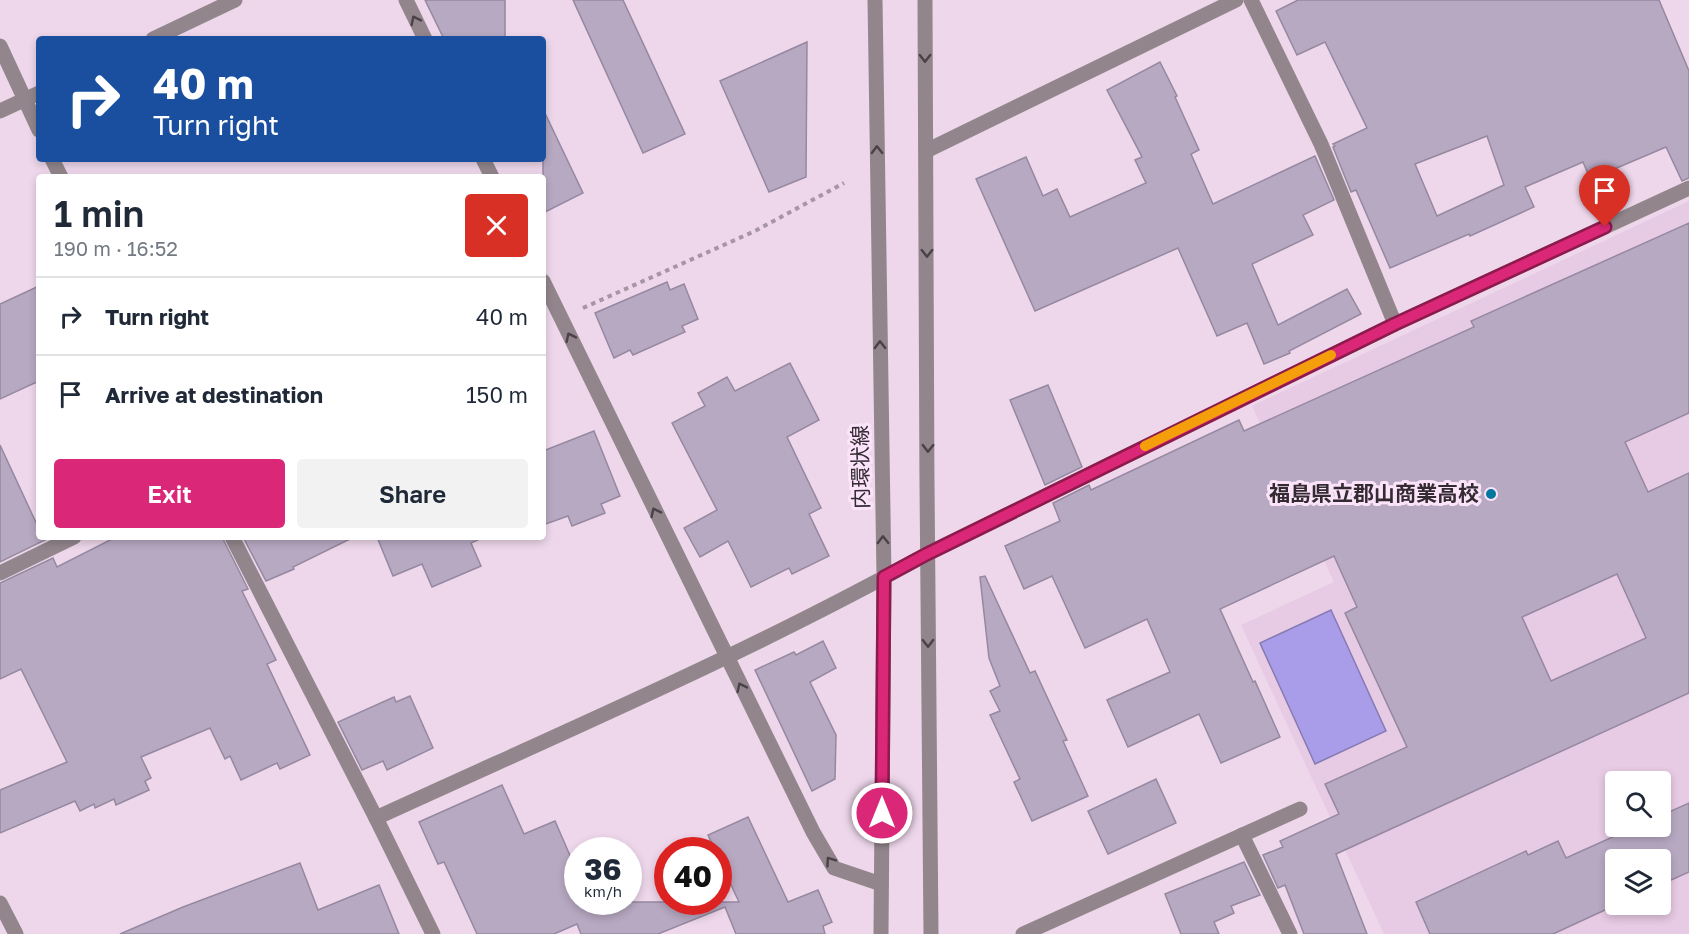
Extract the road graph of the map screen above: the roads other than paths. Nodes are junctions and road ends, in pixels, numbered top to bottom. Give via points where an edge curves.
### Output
1 (235, 0) edge
2 (406, 0) edge
3 (875, 0) edge
4 (925, 0) edge
5 (1236, 0) edge
6 (1251, 0) edge
7 (159, 36) edge
8 (424, 36) edge
9 (0, 46) edge
10 (36, 94) edge
11 (25, 100) junction
12 (0, 111) edge
13 (36, 124) edge
14 (926, 151) junction
15 (1689, 188) edge
16 (546, 287) edge
17 (1395, 324) junction
18 (68, 540) edge
19 (234, 540) edge
20 (927, 554) junction
21 (0, 573) edge
22 (884, 577) junction
23 (726, 657) junction
24 (1300, 809) dead end
25 (376, 818) junction
26 (1242, 835) junction
27 (881, 884) junction
28 (0, 903) edge
29 (16, 934) edge
30 (433, 934) edge
31 (881, 934) edge
32 (931, 934) edge
33 (1023, 934) edge
34 (1290, 934) edge

1 - 7 street
8 -> 2 street
22 -> 3 street, 内環状線
4 -> 14 street
5 - 14 street
6 - 17 street via 1321,144
9 - 11 street
10 - 11 street
11 - 12 street
11 - 13 street
14 -> 20 street
15 - 17 street
23 -> 16 street
17 - 20 street
18 - 21 street
19 - 25 street
20 - 22 street
20 -> 32 street
22 - 23 street
22 - 27 street, 内環状線
23 - 25 street
27 -> 23 street via 834,868
24 - 26 street
25 - 30 street
26 - 33 street
26 - 34 street
27 - 31 street, 内環状線
28 - 29 street

